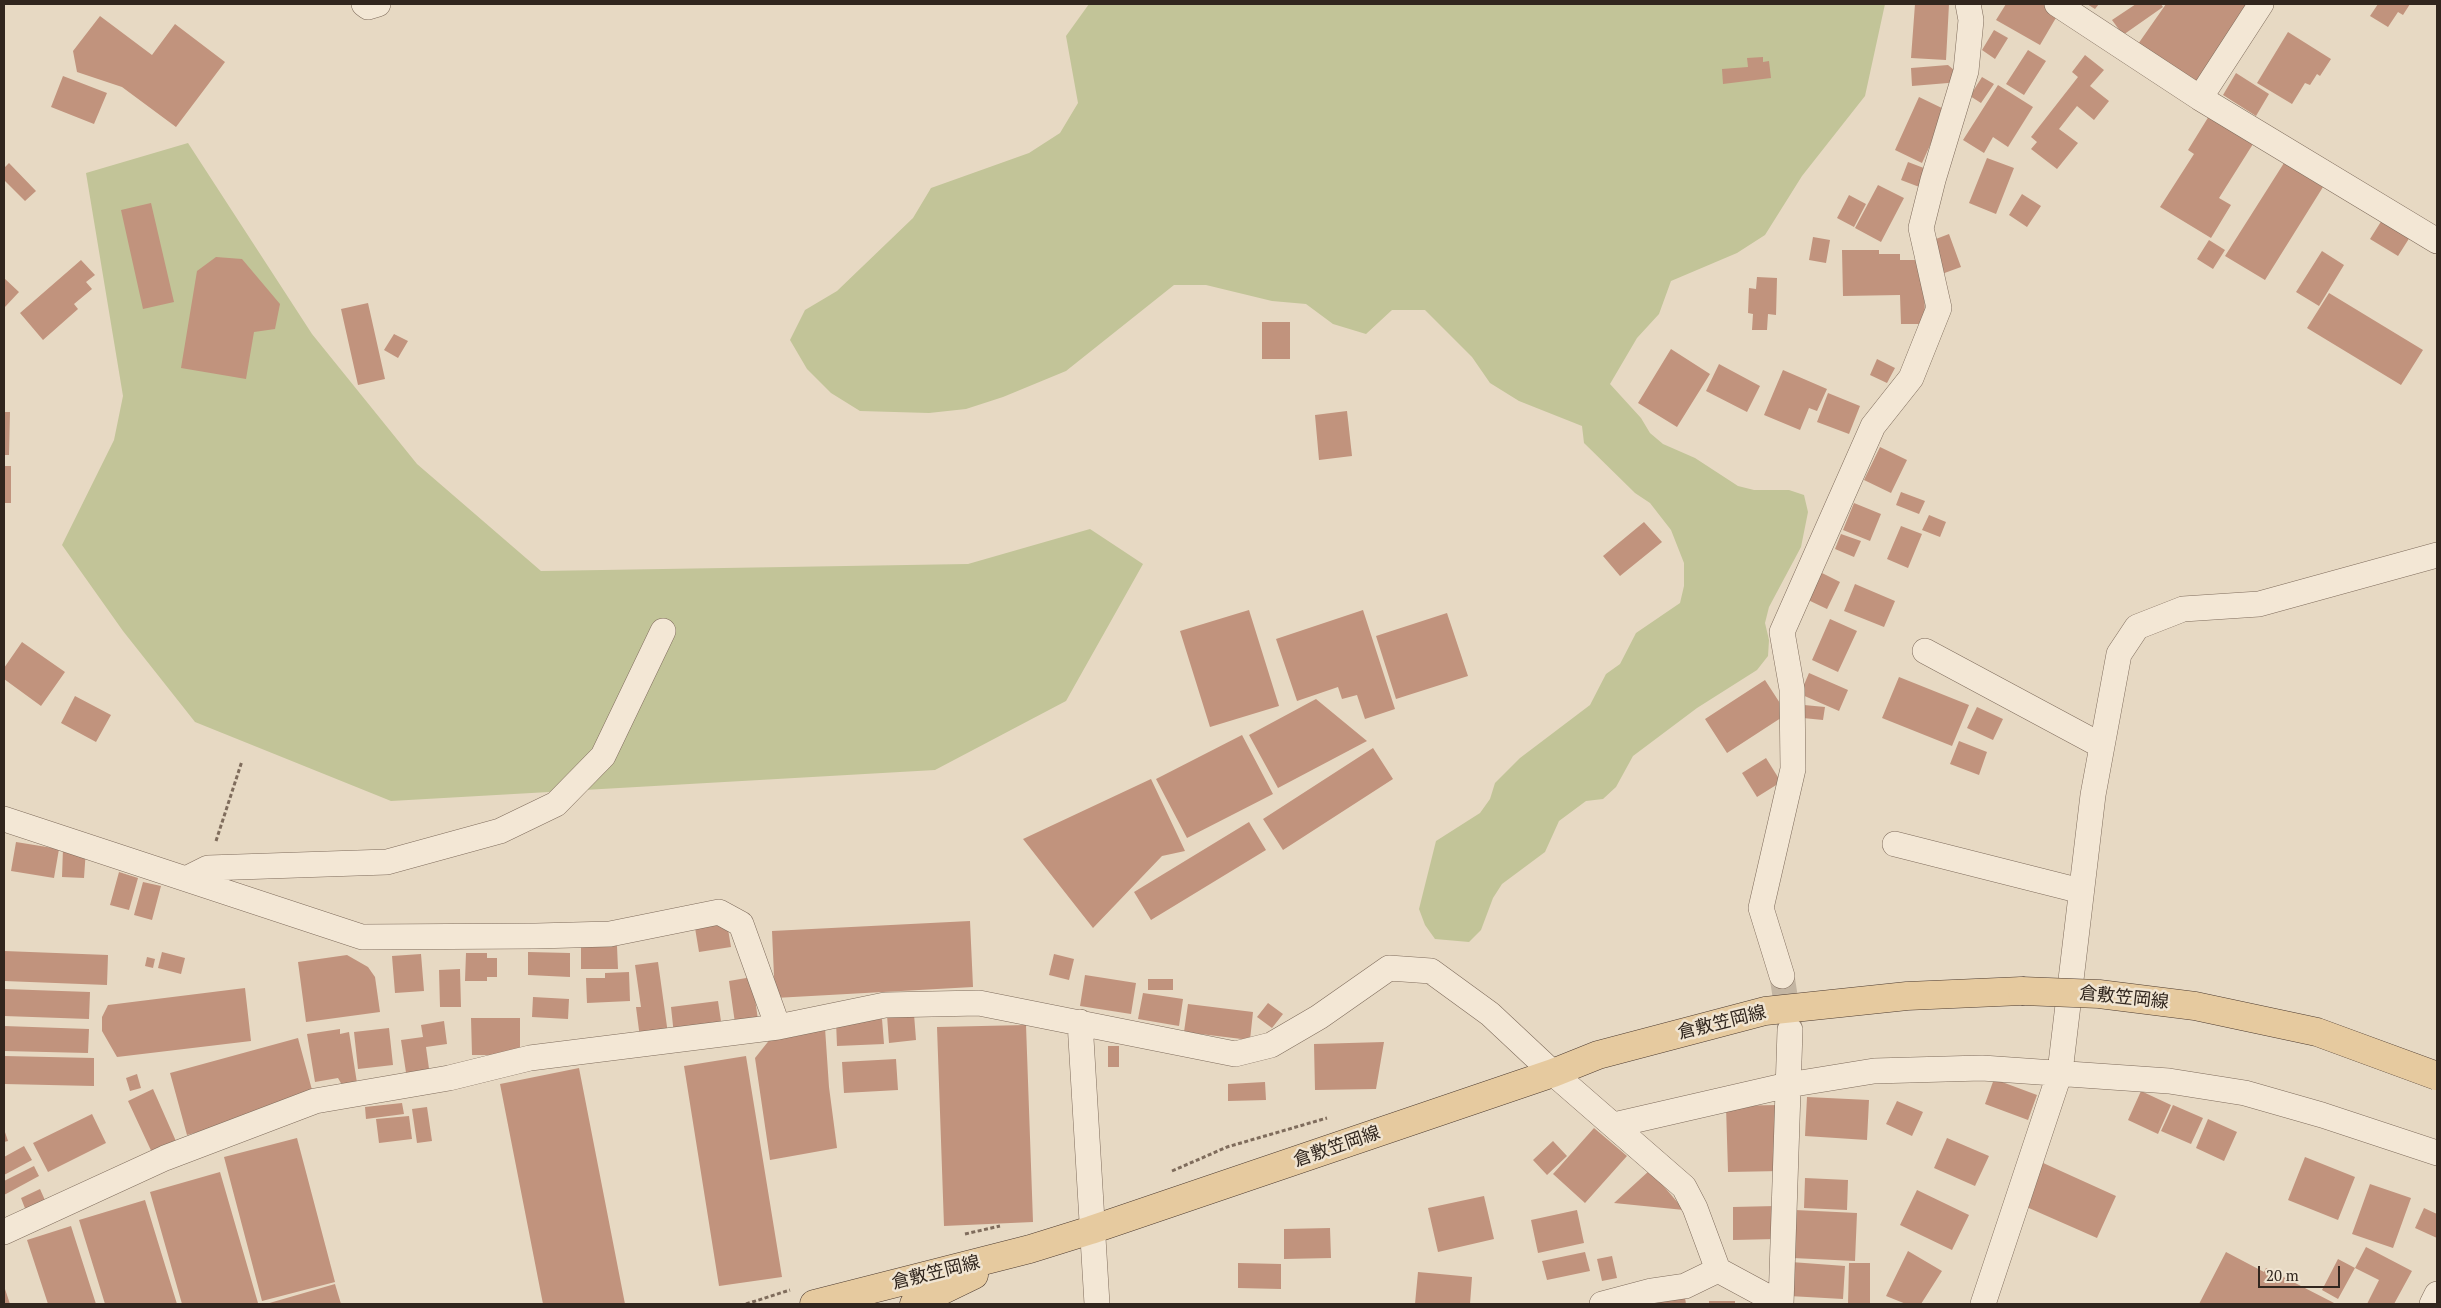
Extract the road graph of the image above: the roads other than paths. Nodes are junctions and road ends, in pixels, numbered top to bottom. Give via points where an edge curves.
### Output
1 (364, 4) edge
2 (378, 4) edge
3 (1968, 4) edge
4 (2057, 4) edge
5 (2261, 4) edge
6 (2200, 98) junction
7 (2437, 241) edge
8 (2437, 555) edge
9 (664, 631) dead end
10 (1925, 651) dead end
11 (2102, 746) junction
12 (4, 819) edge
13 (1895, 844) dead end
14 (198, 873) junction
15 (2081, 891) junction
16 (1782, 976) tunnel mouth
17 (1080, 1022) junction
18 (778, 1027) junction
19 (1790, 1030) tunnel mouth
20 (2060, 1072) junction
21 (1553, 1073) junction
22 (2437, 1076) edge
23 (1788, 1085) junction
24 (1614, 1125) junction
25 (2437, 1153) edge
26 (1091, 1230) junction
27 (4, 1232) edge
28 (1030, 1249) junction
29 (1718, 1270) junction
30 (2437, 1294) edge
31 (814, 1304) edge
32 (914, 1304) edge
33 (1097, 1304) edge
34 (1602, 1304) edge
35 (1984, 1304) edge
36 (2432, 1304) edge

1 - 2 street via 368,7
3 - 16 street via 1971,20 1966,71 1921,228 1939,308 1911,378 1872,426 1782,632 1792,689 1793,769 1762,908
4 - 6 street
5 - 6 street
6 - 7 street
8 - 11 street via 2259,604 2183,609 2137,627 2119,654
9 - 14 street via 603,756 556,804 500,831 387,862
10 - 11 street
11 - 15 street
12 - 14 street
13 - 15 street
14 - 18 street via 362,937 610,934 719,912 741,924
15 - 20 street
17 - 18 street via 979,1003 885,1005
17 - 21 street via 1235,1054 1271,1045 1388,968 1432,971 1490,1014
17 - 26 street
18 - 27 street via 530,1058 449,1078 315,1102 165,1158
19 - 23 street
20 - 23 street via 1982,1068 1874,1071
20 - 25 street via 2169,1081 2245,1093
20 - 35 street
21 - 22 main road, 倉敷笠岡線, bridge via 1598,1056 1764,1011 1907,996 2022,991 2099,994 2195,1006 2317,1032
21 - 24 street
21 - 26 main road, 倉敷笠岡線
23 - 24 street
23 - 29 street via 1781,1304
24 - 29 street via 1684,1187
26 - 28 main road, 倉敷笠岡線
26 - 33 street
28 - 31 main road, 倉敷笠岡線
28 - 32 main road, 倉敷笠岡線
29 - 34 street via 1685,1286
30 - 36 street

